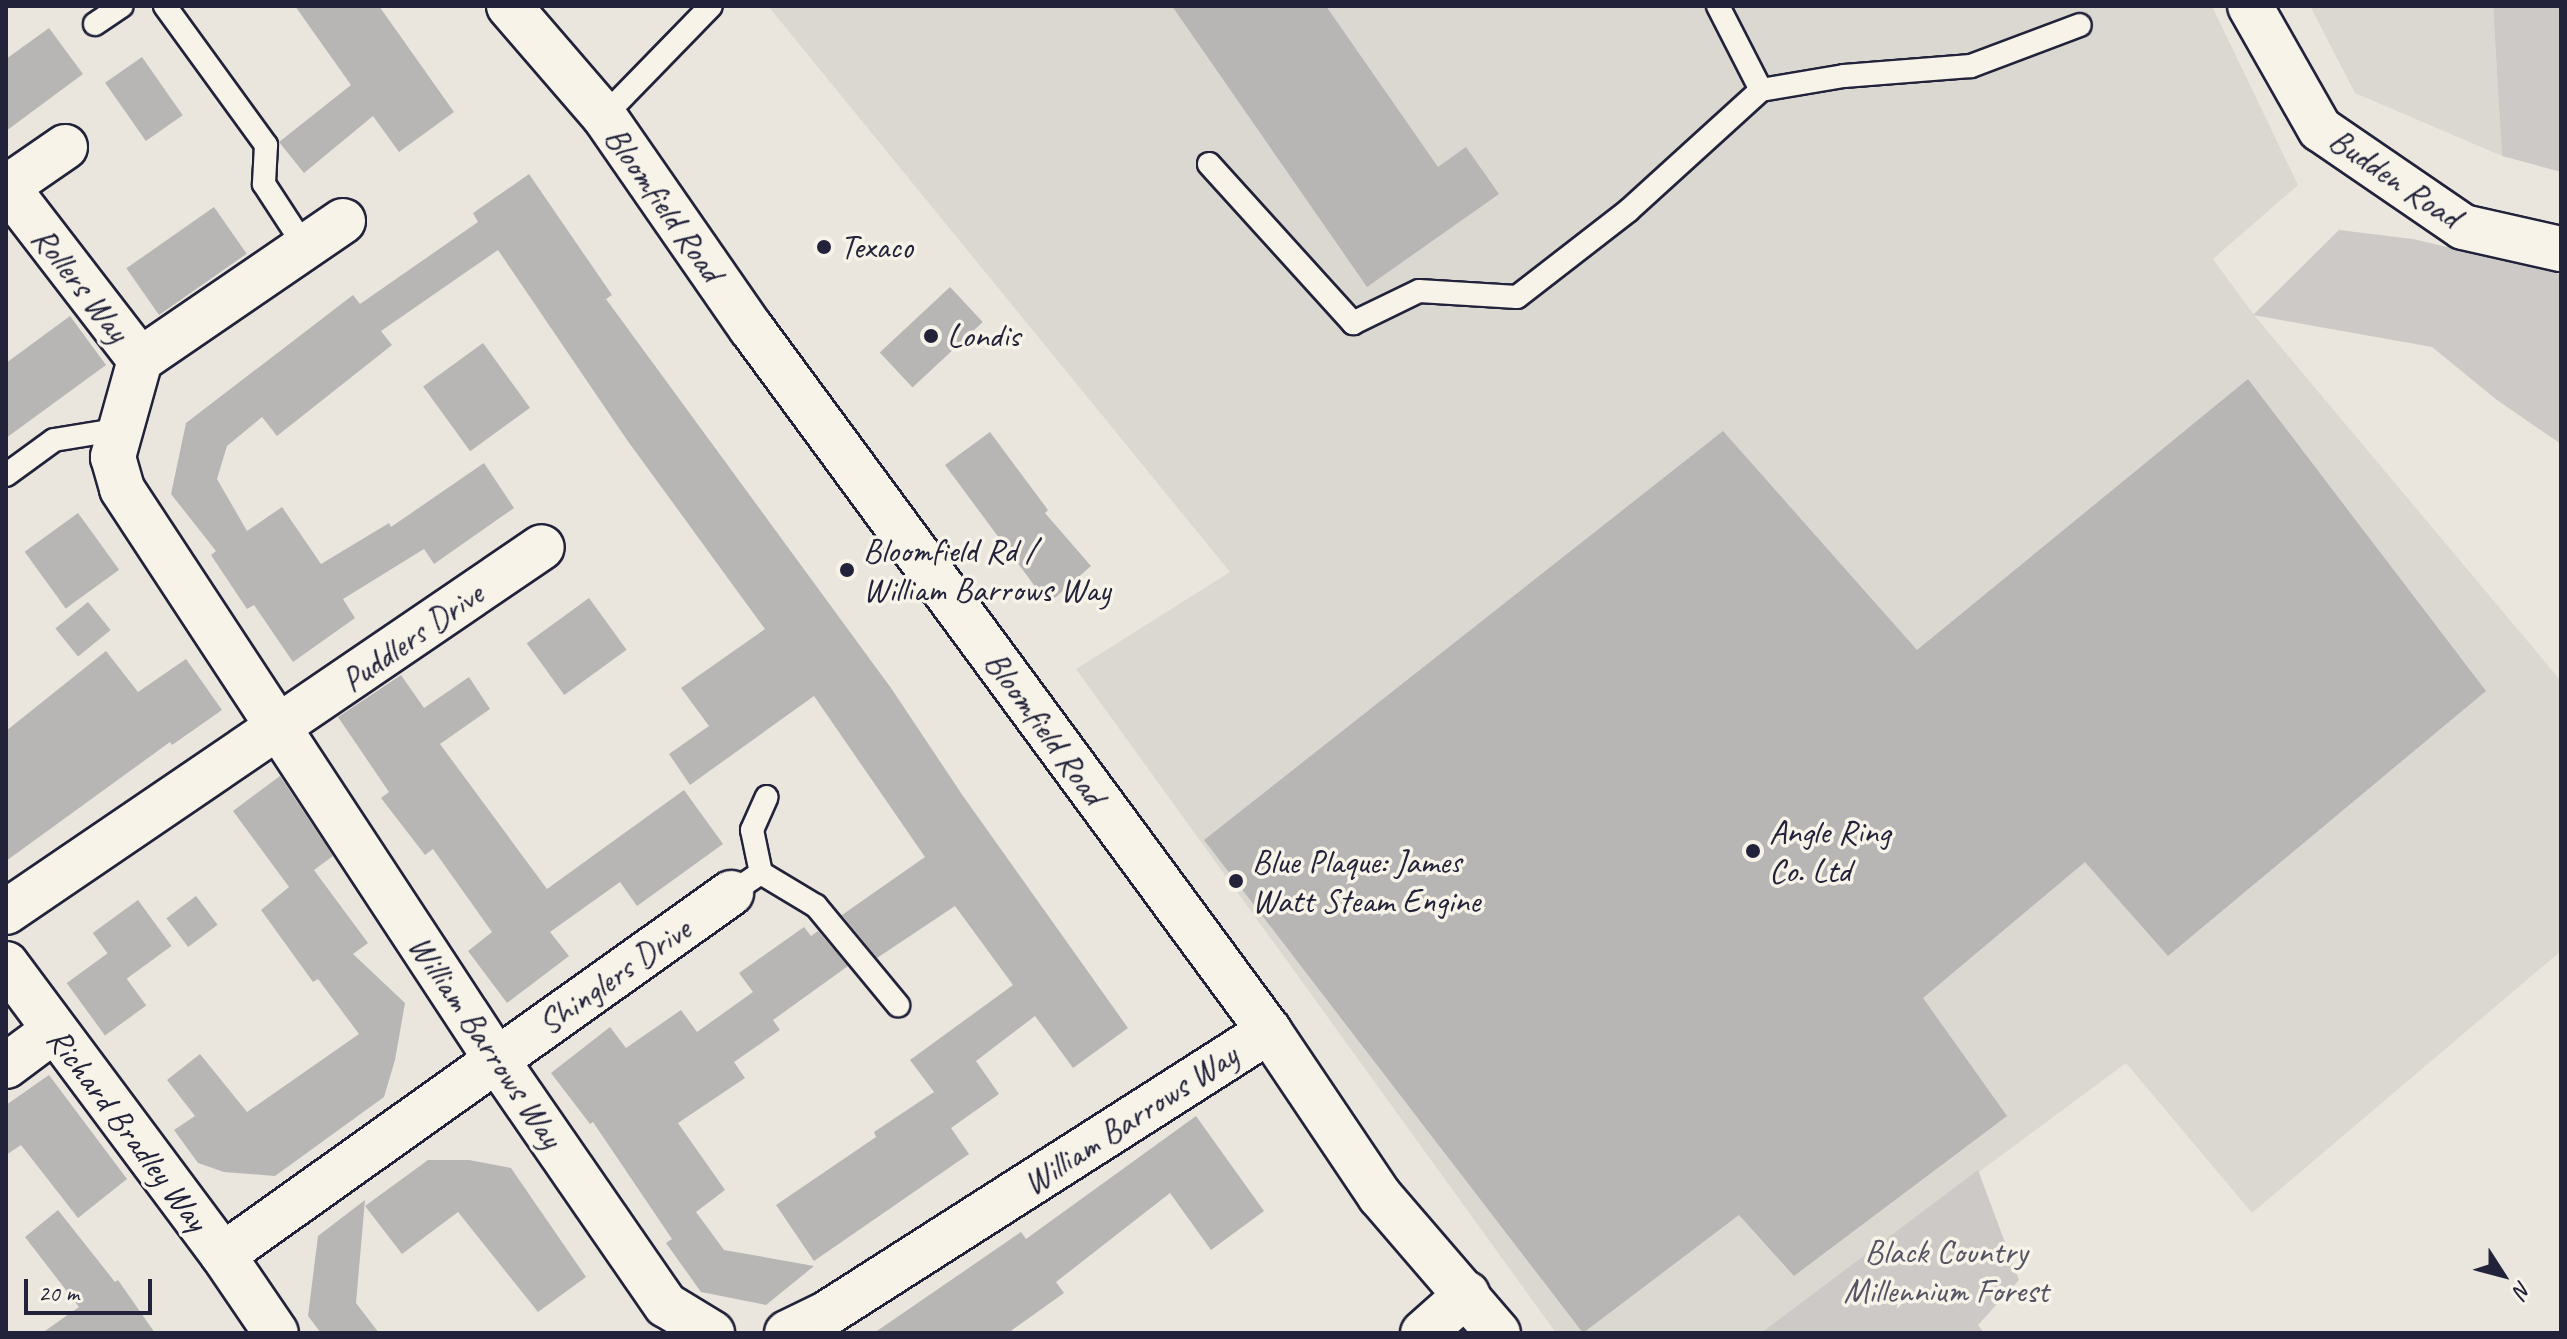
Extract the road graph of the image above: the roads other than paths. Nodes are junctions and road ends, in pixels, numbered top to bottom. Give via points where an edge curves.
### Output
1 (122, 6) edge
2 (165, 6) edge
3 (509, 6) edge
4 (711, 6) edge
5 (1718, 6) edge
6 (2250, 6) edge
7 (95, 24) dead end
8 (2080, 25) dead end
9 (1761, 90) junction
10 (604, 116) junction
11 (65, 147) dead end
12 (1209, 164) dead end
13 (343, 221) dead end
14 (305, 247) junction
15 (2561, 249) edge
16 (140, 360) junction
17 (121, 429) junction
18 (6, 475) edge
19 (542, 547) dead end
20 (281, 727) junction
21 (767, 797) dead end
22 (746, 883) junction
23 (6, 912) edge
24 (6, 964) edge
25 (898, 1005) dead end
26 (53, 1031) junction
27 (1269, 1031) junction
28 (496, 1059) junction
29 (6, 1066) edge
30 (223, 1255) junction
31 (1467, 1294) junction
32 (261, 1328) edge
33 (712, 1333) edge
34 (787, 1333) edge
35 (1423, 1333) edge
36 (1498, 1333) edge

1 - 7 lane
2 - 14 lane via 266,145 264,184
3 - 10 street, Bloomfield Road
4 - 10 lane
5 - 9 lane
6 - 15 street, Budden Road via 2320,129 2463,227
8 - 9 lane via 1971,66 1844,76
9 - 12 lane via 1629,210 1517,297 1419,291 1353,323
10 - 27 street, Bloomfield Road via 751,328
11 - 16 street, Rollers Way via 7,187
13 - 14 street
14 - 16 street
16 - 17 street, William Barrows Way
17 - 18 lane via 54,440
17 - 20 street, William Barrows Way via 113,457 122,489
19 - 20 street, Puddlers Drive
20 - 23 street
20 - 28 street, William Barrows Way
21 - 22 lane via 752,830
22 - 25 lane via 816,906
22 - 28 street, Shinglers Drive
24 - 26 street, Richard Bradley Way
26 - 29 street
26 - 30 street, Richard Bradley Way
27 - 31 street, Bloomfield Road via 1380,1196
27 - 34 street, William Barrows Way via 826,1314
28 - 30 street, Shinglers Drive
28 - 33 street, William Barrows Way via 666,1305
30 - 32 street, Richard Bradley Way
31 - 35 street
31 - 36 street, Bloomfield Road

